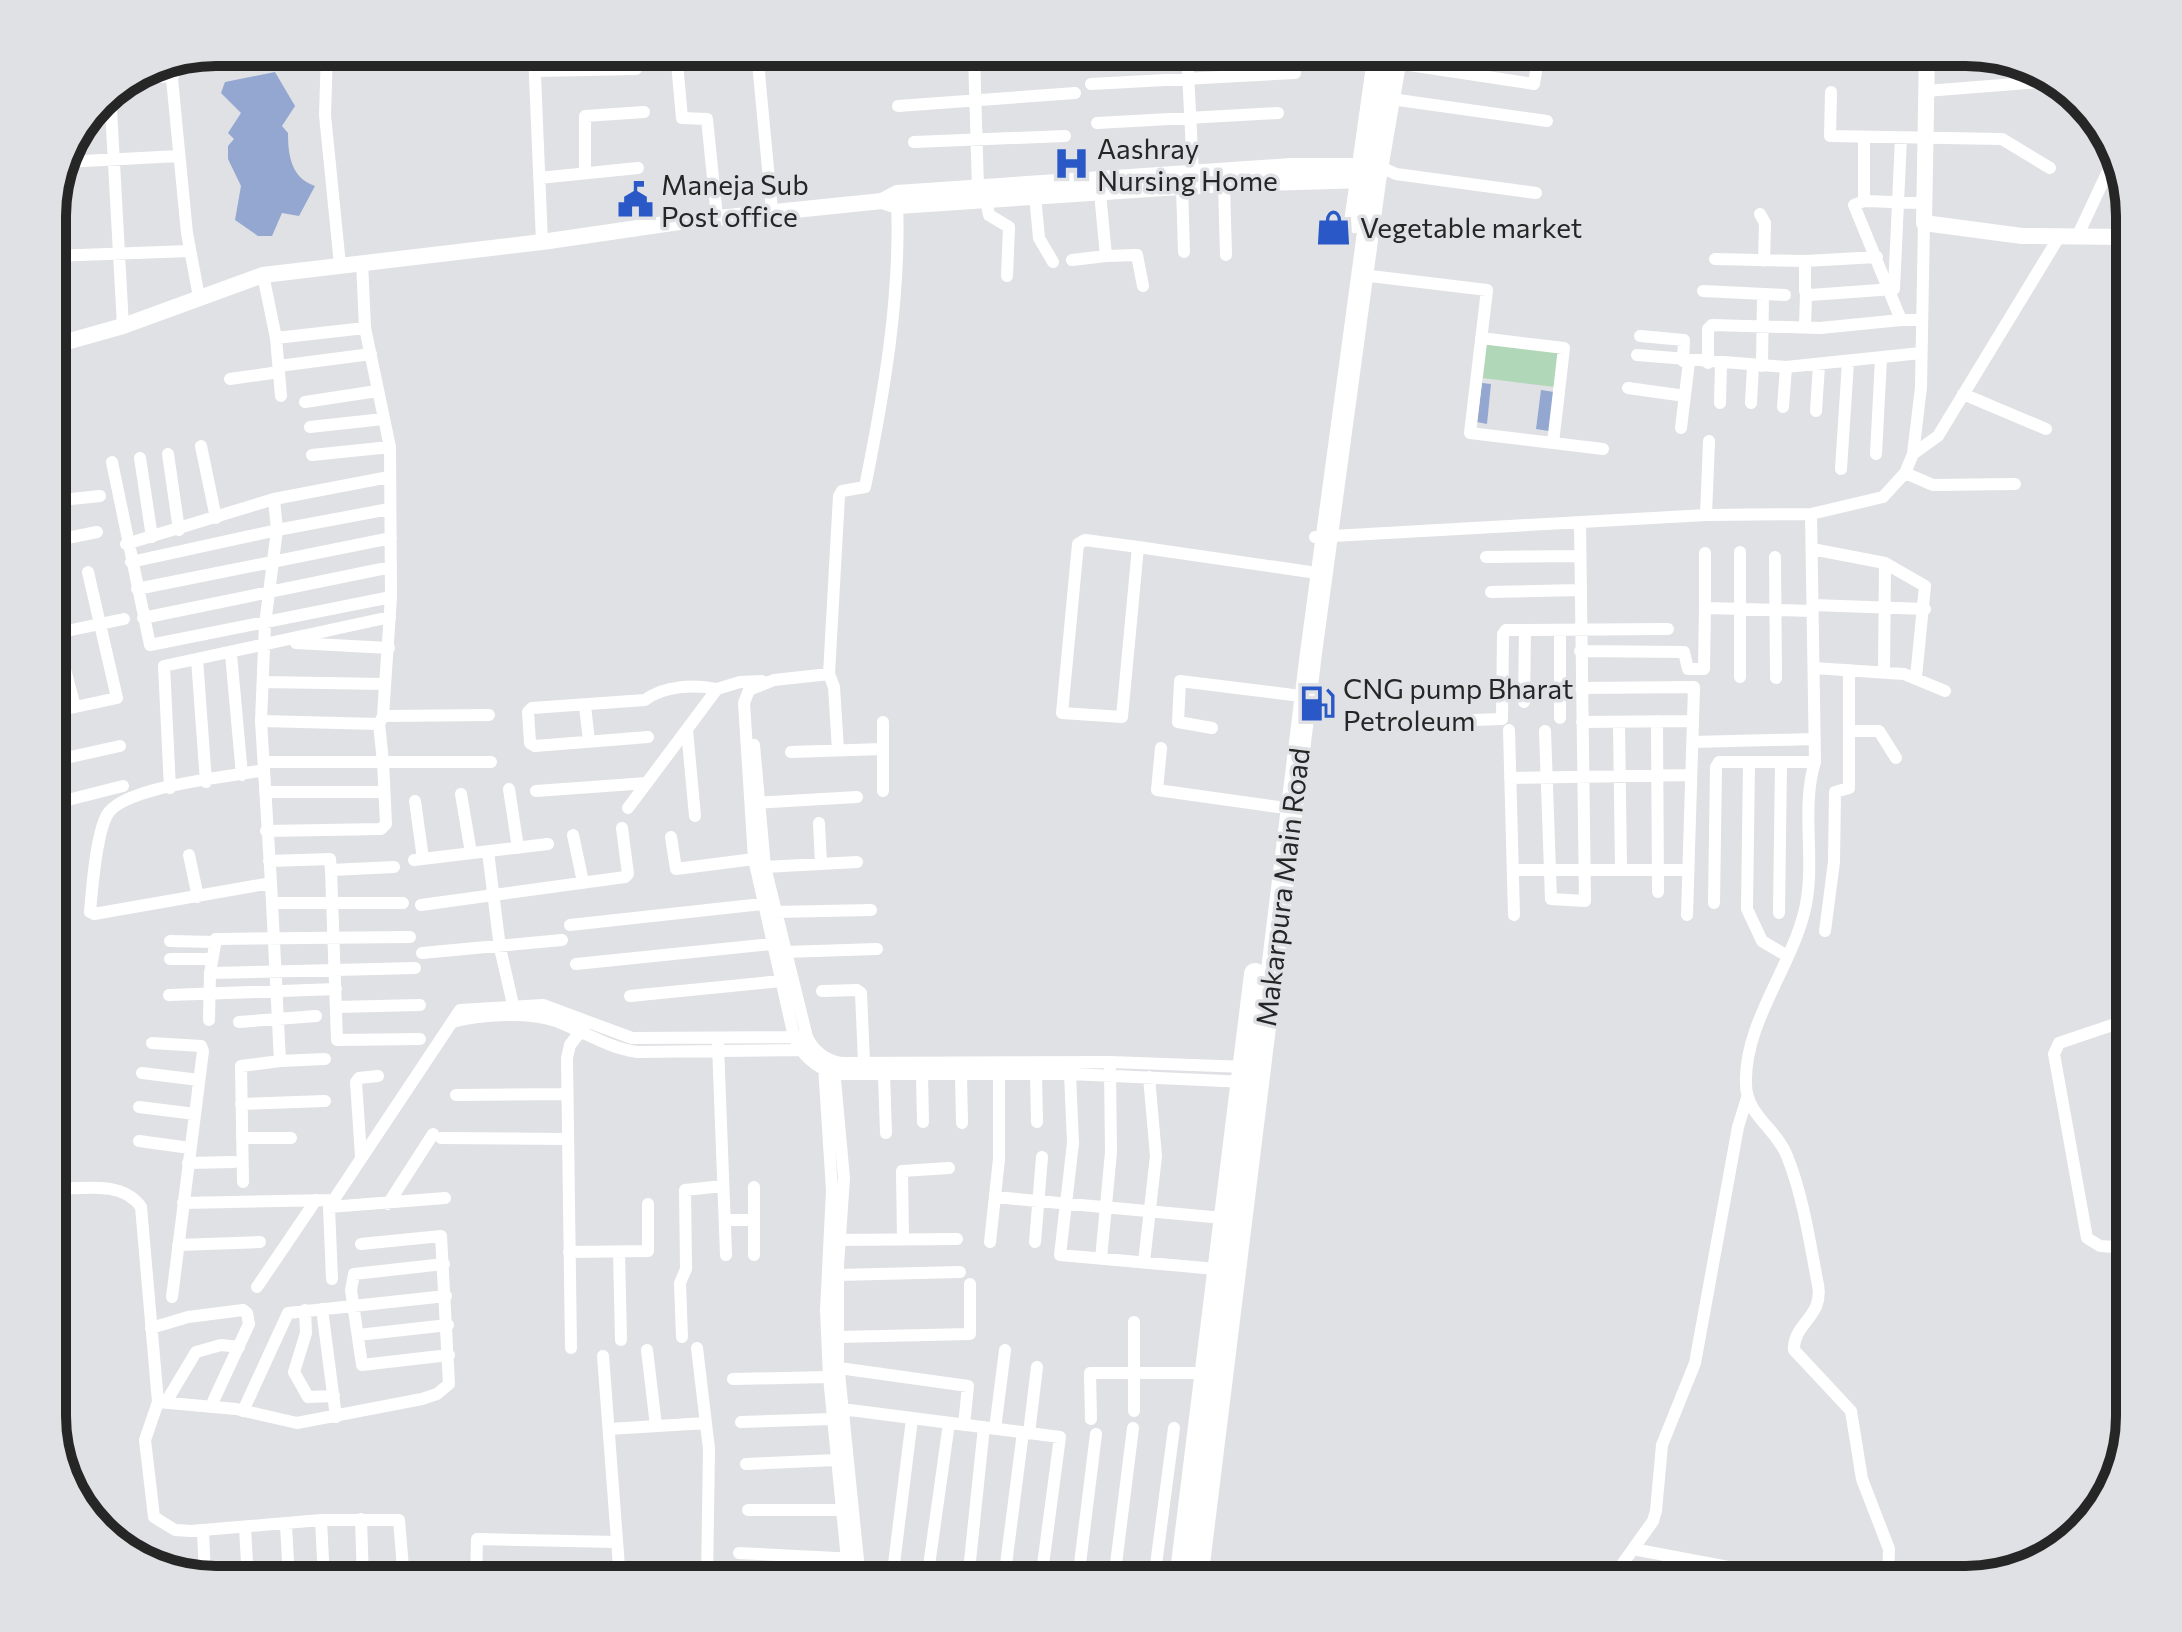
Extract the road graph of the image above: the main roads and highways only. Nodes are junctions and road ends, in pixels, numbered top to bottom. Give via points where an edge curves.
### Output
1 (1390, 66) edge
2 (1391, 66) edge
3 (1374, 173) junction
4 (1322, 537) junction
5 (1251, 1075) junction
6 (1182, 1566) edge
7 (1199, 1566) edge

1 - 3 highway, Makarpura Main Road
2 - 3 highway, Makarpura Main Road via 1391,99
3 - 4 highway, Makarpura Main Road
3 - 4 highway, Makarpura Main Road
4 - 5 highway, Makarpura Main Road
4 - 5 highway, Makarpura Main Road via 1310,572 1278,807
5 - 6 highway, Makarpura Main Road via 1223,1218
5 - 7 highway, Makarpura Main Road via 1246,1162

